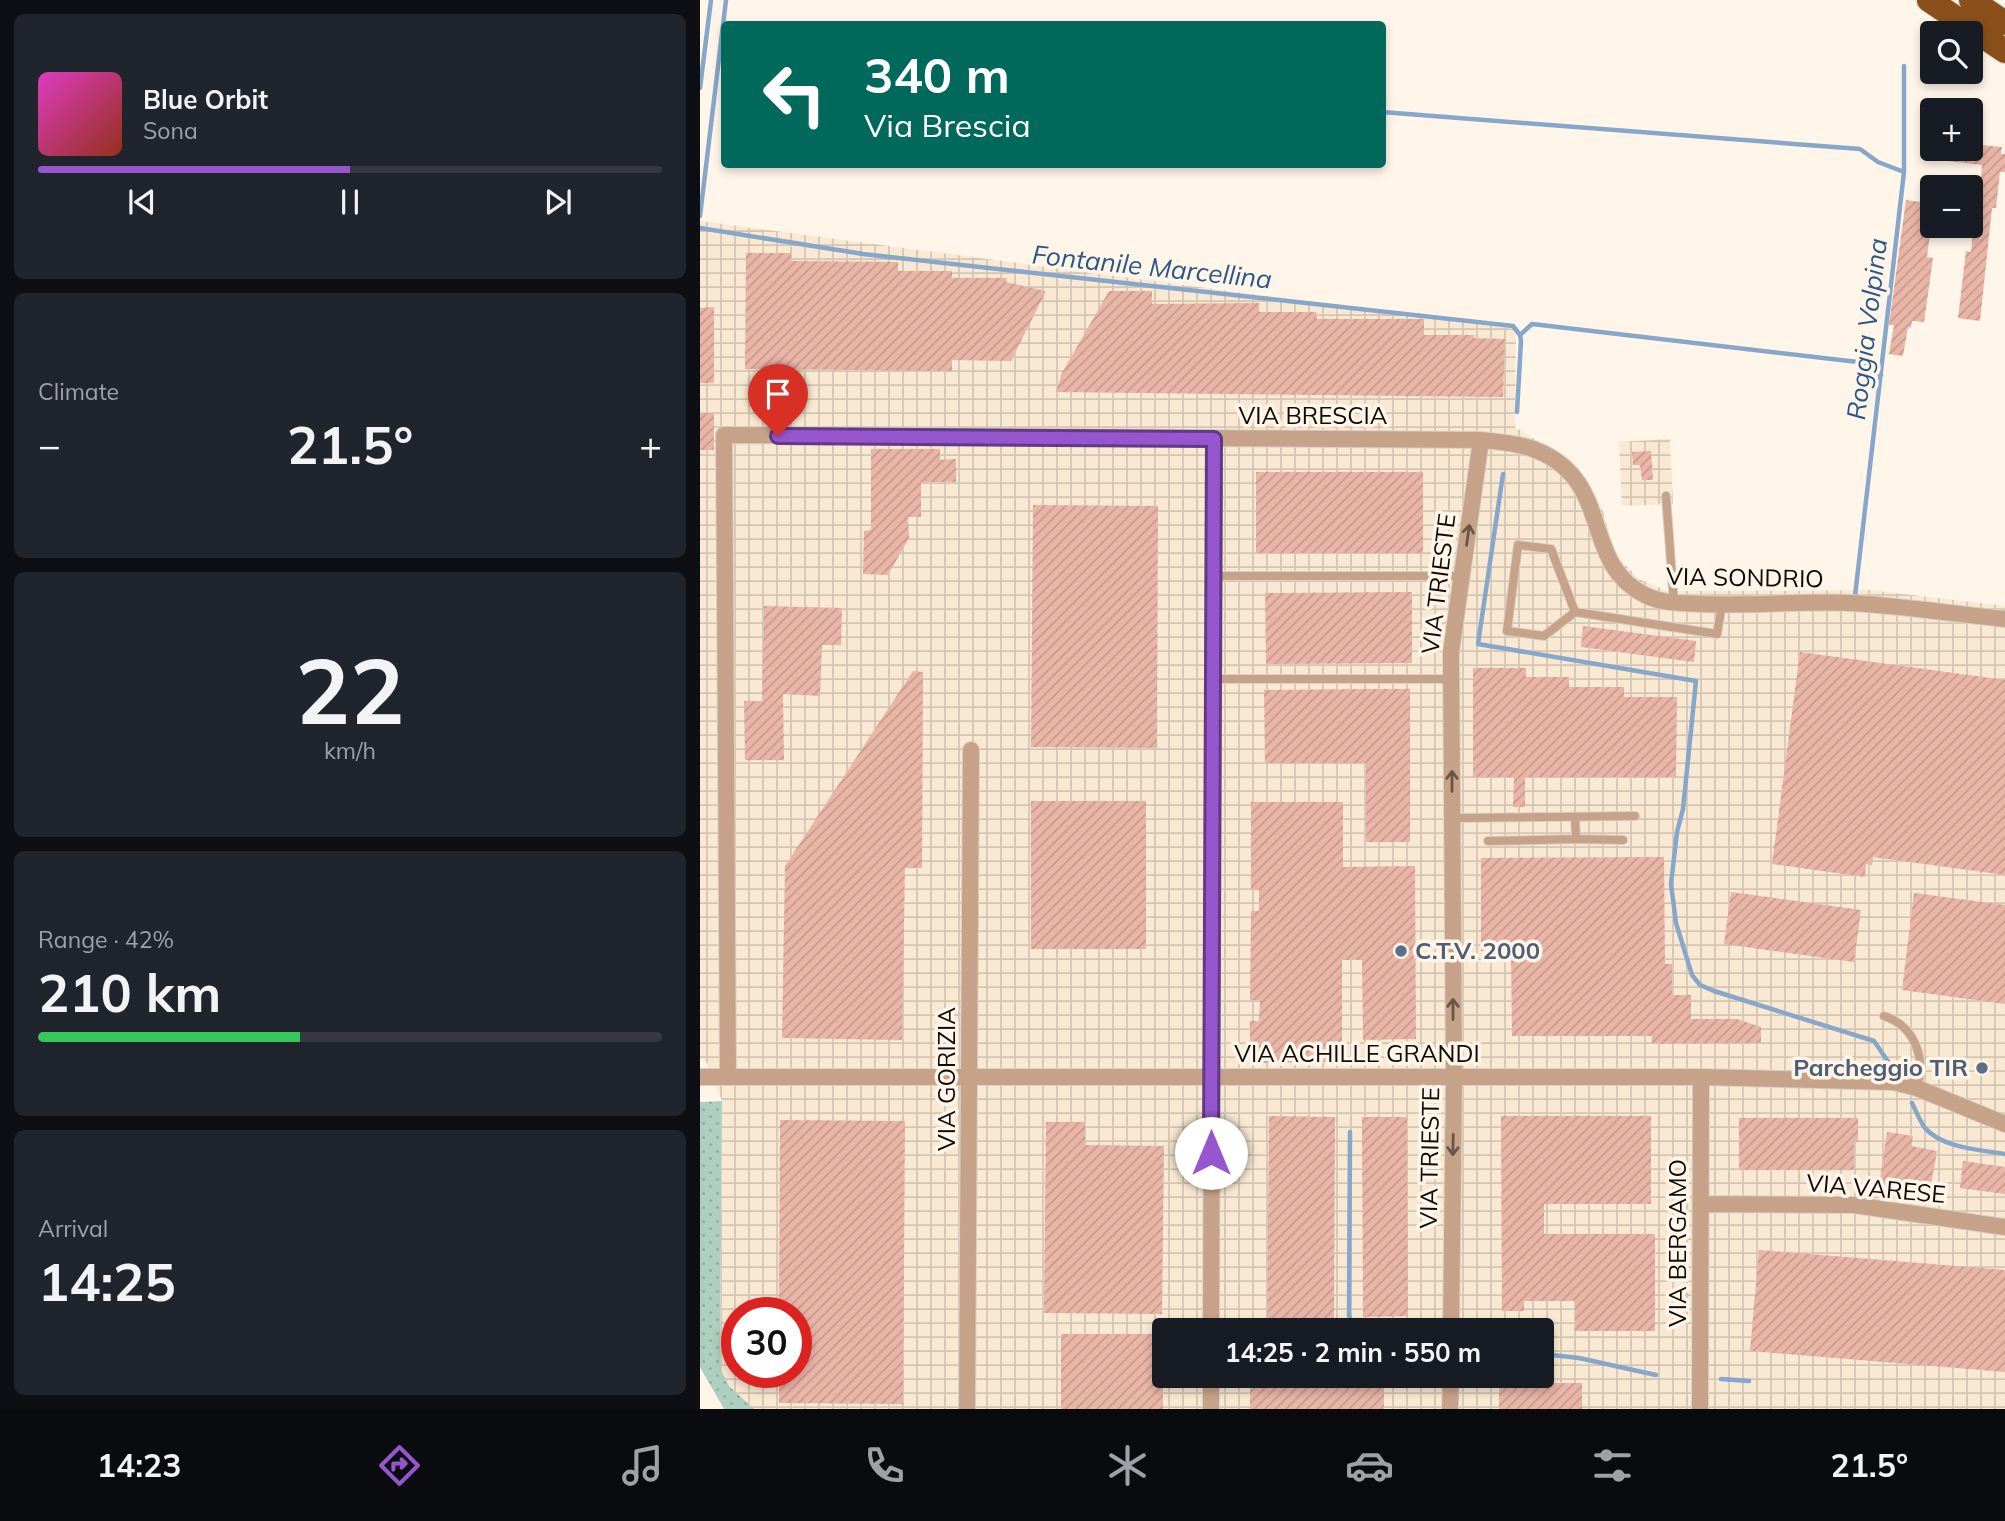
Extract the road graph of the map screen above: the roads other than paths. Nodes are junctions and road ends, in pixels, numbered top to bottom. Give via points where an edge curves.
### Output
1 (1929, 0) edge
2 (1971, 0) edge
3 (2005, 23) edge
4 (2005, 51) edge
5 (1214, 439) junction
6 (1481, 440) junction
7 (1667, 496) dead end
8 (1213, 576) junction
9 (1462, 576) junction
10 (1674, 603) junction
11 (1722, 604) junction
12 (1575, 612) junction
13 (2005, 619) edge
14 (1213, 679) junction
15 (1451, 679) junction
16 (971, 750) dead end
17 (1635, 816) dead end
18 (1575, 817) junction
19 (1452, 818) junction
20 (1576, 839) junction
21 (1623, 839) dead end
22 (1488, 841) dead end
23 (1884, 1016) dead end
24 (700, 1077) edge
25 (728, 1077) junction
26 (969, 1077) junction
27 (1212, 1077) junction
28 (1454, 1077) junction
29 (1701, 1077) junction
30 (1917, 1088) junction
31 (2005, 1124) edge
32 (1701, 1203) junction
33 (2005, 1227) edge
34 (1211, 1318) edge
35 (1451, 1318) edge
36 (1211, 1388) edge
37 (1451, 1388) edge
38 (967, 1409) edge
39 (1210, 1409) edge
40 (1450, 1409) edge
41 (1700, 1409) edge

1 - 4 highway
2 - 3 highway
5 - 6 street, VIA BRESCIA
5 - 8 street
5 - 25 street, VIA BRESCIA via 724,435
9 -> 6 street, VIA TRIESTE
6 - 10 street, VIA SONDRIO via 1532,449 1566,468 1589,499 1605,551 1617,572 1643,594
7 - 10 lane
8 - 9 lane
8 - 14 street
9 - 15 street, VIA TRIESTE
10 - 11 street, VIA SONDRIO
11 - 12 lane via 1717,634
11 - 13 street, VIA SONDRIO via 1850,603
12 - 12 lane via 1551,549 1518,545 1507,631 1544,636
14 - 15 lane
14 - 27 street
19 -> 15 street, VIA TRIESTE
16 - 26 street, VIA GORIZIA
17 - 18 lane
18 - 19 lane
18 - 20 lane
28 -> 19 street, VIA TRIESTE
20 - 21 lane
20 - 22 lane
23 - 30 lane via 1904,1028 1917,1046 1921,1068
24 - 25 street, VIA ACHILLE GRANDI
25 - 26 street, VIA ACHILLE GRANDI
26 - 27 street, VIA ACHILLE GRANDI
26 - 38 street, VIA GORIZIA
27 - 28 street, VIA ACHILLE GRANDI
27 - 34 street
28 - 29 street, VIA ACHILLE GRANDI
28 -> 35 street, VIA TRIESTE
29 - 30 street, VIA ACHILLE GRANDI via 1893,1082
29 - 32 street, VIA BERGAMO
30 - 31 street, VIA ACHILLE GRANDI
32 - 33 street, VIA VARESE via 1854,1205
32 - 41 street, VIA BERGAMO
36 - 39 street
37 - 40 street

